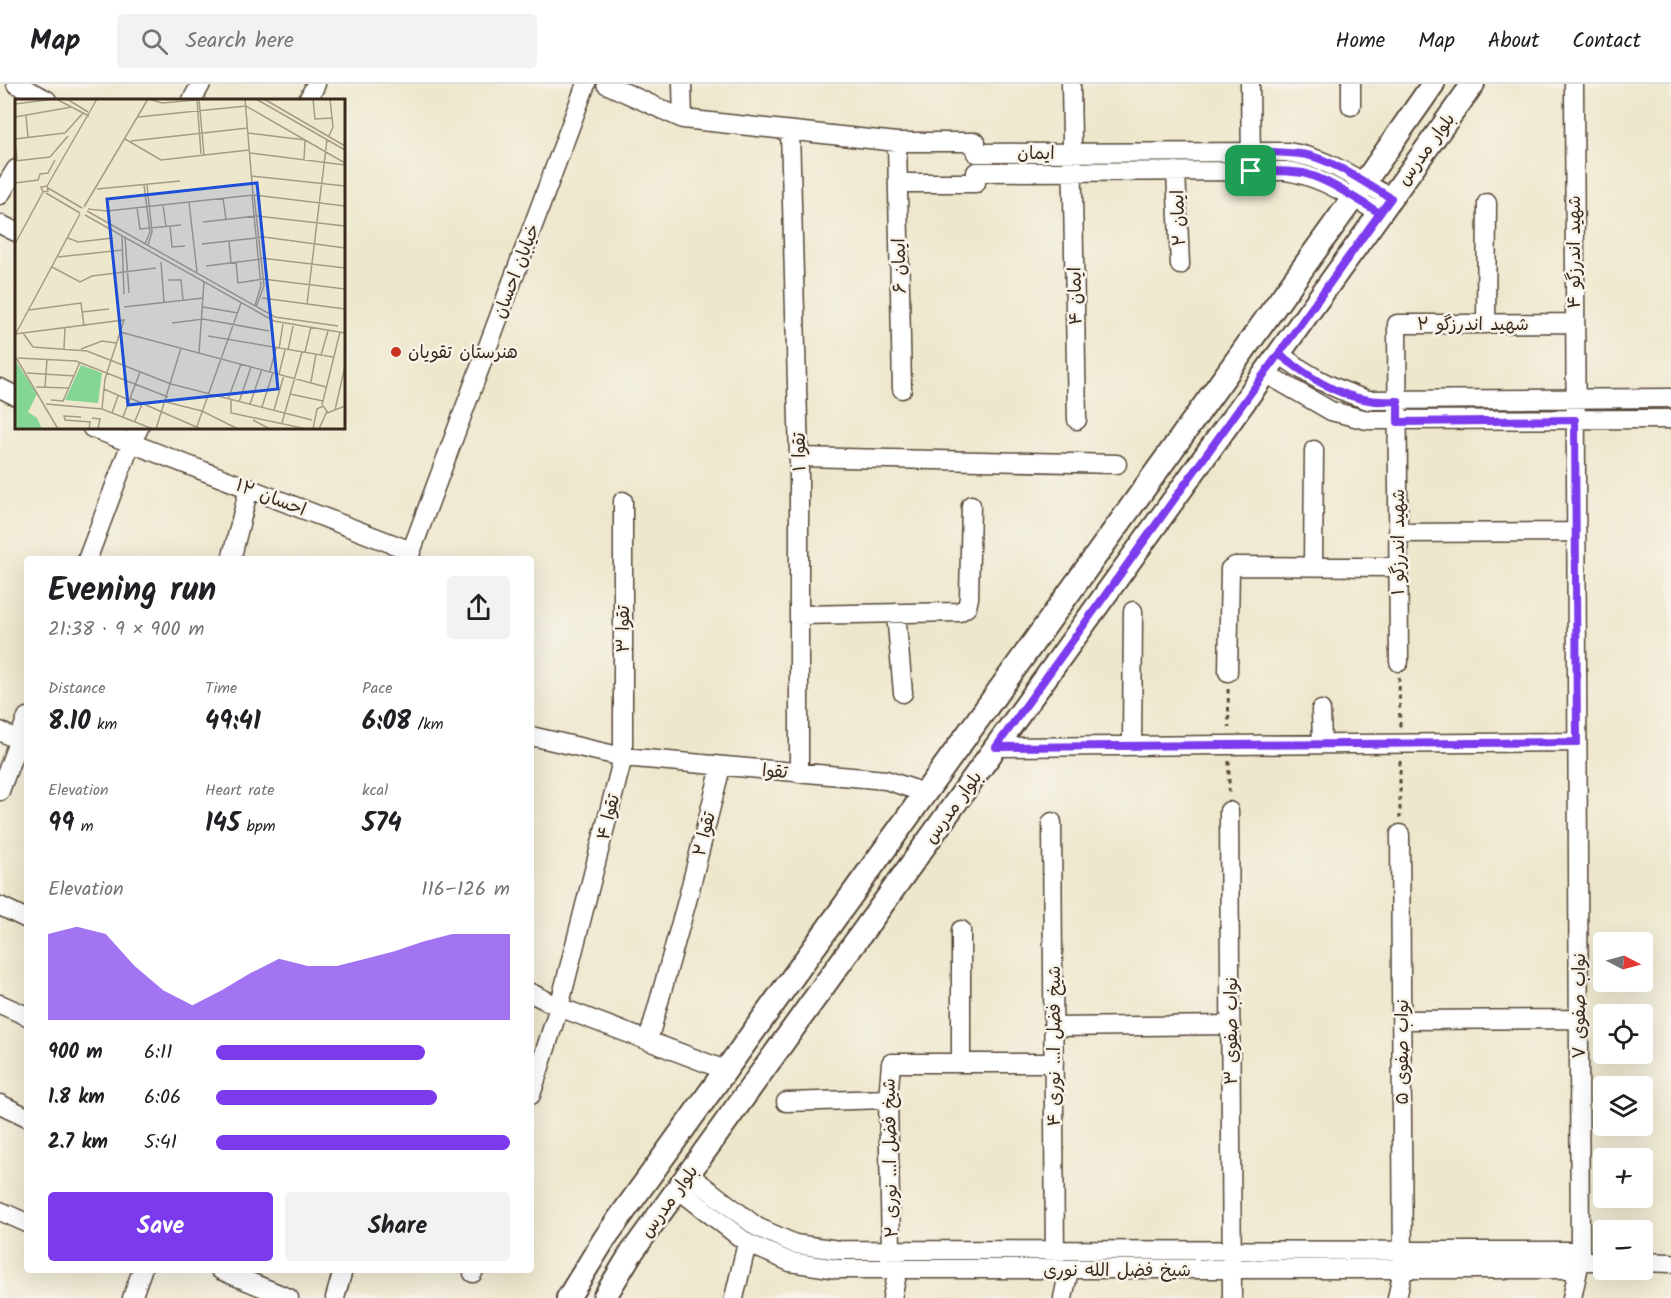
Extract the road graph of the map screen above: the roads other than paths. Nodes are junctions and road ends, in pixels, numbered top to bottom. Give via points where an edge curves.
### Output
1 (16, 84) edge
2 (201, 84) edge
3 (316, 84) edge
4 (586, 84) edge
5 (606, 84) edge
6 (682, 84) edge
7 (1071, 84) edge
8 (1250, 84) edge
9 (1351, 84) edge
10 (1433, 84) edge
11 (1473, 84) edge
12 (1574, 84) edge
13 (42, 93) edge
14 (193, 99) edge
15 (308, 99) edge
16 (1351, 106) dead end
17 (683, 119) junction
18 (790, 130) junction
19 (897, 142) junction
20 (1251, 152) junction
21 (976, 153) junction
22 (1074, 153) junction
23 (15, 171) edge
24 (1074, 171) junction
25 (1176, 171) junction
26 (1251, 171) junction
27 (975, 172) junction
28 (898, 183) junction
29 (1359, 190) junction
30 (1, 194) edge
31 (1487, 203) dead end
32 (1386, 205) junction
33 (0, 224) edge
34 (15, 232) edge
35 (1180, 265) dead end
36 (1574, 323) junction
37 (1486, 324) junction
38 (1279, 354) junction
39 (1265, 373) junction
40 (0, 388) edge
41 (902, 389) dead end
42 (15, 396) edge
43 (1671, 398) edge
44 (1575, 399) junction
45 (1398, 401) junction
46 (1671, 419) edge
47 (1077, 420) dead end
48 (1575, 420) junction
49 (1398, 422) junction
50 (98, 429) edge
51 (135, 435) edge
52 (1314, 450) dead end
53 (799, 457) junction
54 (1117, 464) dead end
55 (249, 488) junction
56 (622, 501) dead end
57 (971, 505) dead end
58 (1576, 532) junction
59 (1398, 533) junction
60 (410, 555) edge
61 (89, 556) edge
62 (232, 556) edge
63 (1313, 566) junction
64 (1398, 567) junction
65 (1133, 611) dead end
66 (896, 613) junction
67 (799, 615) junction
68 (1399, 662) dead end
69 (1228, 672) dead end
70 (903, 693) dead end
71 (1321, 710) dead end
72 (0, 731) edge
73 (534, 737) edge
74 (1577, 742) junction
75 (22, 743) edge
76 (1322, 744) junction
77 (1132, 746) junction
78 (996, 747) junction
79 (623, 757) junction
80 (721, 767) junction
81 (799, 773) junction
82 (0, 791) edge
83 (925, 793) junction
84 (1229, 811) dead end
85 (1052, 822) dead end
86 (1400, 834) dead end
87 (0, 906) edge
88 (24, 918) edge
89 (961, 930) dead end
90 (534, 994) edge
91 (0, 1004) edge
92 (559, 1007) junction
93 (24, 1015) edge
94 (1579, 1019) junction
95 (1402, 1020) junction
96 (1231, 1025) junction
97 (1054, 1027) junction
98 (648, 1041) junction
99 (961, 1062) junction
100 (1054, 1063) junction
101 (725, 1070) junction
102 (534, 1086) edge
103 (888, 1099) junction
104 (786, 1102) dead end
105 (0, 1104) edge
106 (24, 1116) edge
107 (683, 1182) junction
108 (0, 1211) edge
109 (24, 1222) edge
110 (747, 1244) junction
111 (891, 1249) junction
112 (1403, 1251) junction
113 (1055, 1252) junction
114 (1232, 1252) junction
115 (1580, 1260) junction
116 (1593, 1261) edge
117 (1653, 1262) edge
118 (1671, 1263) edge
119 (898, 1270) junction
120 (1062, 1270) junction
121 (1232, 1270) junction
122 (1403, 1270) junction
123 (139, 1273) edge
124 (227, 1273) edge
125 (342, 1273) edge
126 (132, 1298) edge
127 (289, 1298) edge
128 (335, 1298) edge
129 (567, 1298) edge
130 (603, 1298) edge
131 (734, 1298) edge
132 (892, 1298) edge
133 (1063, 1298) edge
134 (1232, 1298) edge
135 (1397, 1298) edge
136 (1572, 1298) edge

1 - 13 street
2 - 14 street
3 - 15 street
4 - 60 street, خیابان احسان
5 - 17 street
6 - 17 street
7 - 22 street, ایمان ۴
8 - 20 street
9 - 16 street
10 - 29 main road, بلوار مدرس
11 - 32 main road, بلوار مدرس
12 - 36 street, شهید اندرزگو ۴
17 - 18 street
18 - 19 street
18 - 53 street, تقوا ۱
19 - 21 street via 976,142
19 - 28 street, ایمان ۶
20 - 22 street, ایمان
20 - 26 street
20 - 29 street, ایمان via 1310,156 1331,164
21 - 22 street, ایمان
21 - 27 street
22 - 24 street, ایمان ۴
23 - 30 street
24 - 25 street, ایمان
24 - 27 street, ایمان
24 - 47 street, ایمان ۴
25 - 26 street, ایمان
25 - 35 street, ایمان ۲
26 - 29 street, ایمان via 1305,174
27 - 28 street via 976,183
28 - 41 street, ایمان ۶
29 - 32 street, ایمان
29 - 83 main road, بلوار مدرس
31 - 37 street
32 - 38 main road, بلوار مدرس
33 - 34 street
36 - 37 street, شهید اندرزگو ۲
36 - 44 street, شهید اندرزگو ۴
37 - 45 street, شهید اندرزگو ۲ via 1397,324
38 - 39 main road, بلوار مدرس
38 - 45 street via 1336,390 1368,400
39 - 49 street via 1331,411 1367,420
39 - 78 main road, بلوار مدرس
40 - 42 street
43 - 44 street
44 - 45 street
44 - 48 street, شهید اندرزگو ۴
45 - 49 street, شهید اندرزگو ۲
46 - 48 street
48 - 49 street
48 - 58 street, شهید اندرزگو ۴
49 - 59 street, شهید اندرزگو ۱
50 - 51 street, احسان ۱۲
51 - 55 street, احسان ۱۲
51 - 61 street
52 - 63 street
53 - 54 street
53 - 67 street, تقوا ۱
55 - 60 street, احسان ۱۲
55 - 62 street
56 - 79 street, تقوا ۳
57 - 66 street via 967,607 958,612
58 - 59 street
58 - 74 street, نواب صفوی ۷
59 - 64 street, شهید اندرزگو ۱
63 - 64 street
63 - 69 street via 1230,569
64 - 68 street, شهید اندرزگو ۱
65 - 77 street
66 - 67 street
66 - 70 street
67 - 81 street, تقوا ۱
71 - 76 street
72 - 75 street
73 - 79 street, تقوا
74 - 76 street
74 - 94 street, نواب صفوی ۷
75 - 82 street
76 - 77 street
77 - 78 street
78 - 107 main road, بلوار مدرس
79 - 80 street, تقوا
79 - 92 street, تقوا ۴
80 - 81 street, تقوا
80 - 98 street, تقوا ۲
81 - 83 street, تقوا via 886,780
83 - 101 main road, بلوار مدرس
84 - 96 street, نواب صفوی ۳
85 - 97 street, شیخ فضل ا... نوری ۴
86 - 95 street, نواب صفوی ۵
87 - 88 street
89 - 99 street
90 - 92 street
91 - 93 street
92 - 98 street
92 - 102 street, تقوا ۴
94 - 95 street
94 - 115 street, نواب صفوی ۷
95 - 112 street, نواب صفوی ۵
96 - 97 street
96 - 114 street, نواب صفوی ۳
97 - 100 street, شیخ فضل ا... نوری ۴
98 - 101 street
99 - 100 street, شیخ فضل ا... نوری ۲
99 - 103 street, شیخ فضل ا... نوری ۲ via 891,1063
100 - 113 street, شیخ فضل ا... نوری ۴
101 - 129 main road, بلوار مدرس
103 - 104 street
103 - 111 street, شیخ فضل ا... نوری ۲
105 - 106 street
107 - 110 street, شیخ فضل الله نوری
107 - 111 street, شیخ فضل الله نوری via 795,1245 839,1250
107 - 130 main road, بلوار مدرس
108 - 109 street
110 - 119 street, شیخ فضل الله نوری via 790,1262 837,1269
110 - 131 street
111 - 113 street, شیخ فضل الله نوری
111 - 119 street, شیخ فضل ا... نوری ۲
112 - 114 street, شیخ فضل الله نوری
112 - 115 street, شیخ فضل الله نوری
112 - 122 street, نواب صفوی ۵
113 - 114 street, شیخ فضل الله نوری
113 - 120 street, شیخ فضل ا... نوری ۴
114 - 121 street, نواب صفوی ۳
115 - 116 street
115 - 122 street, شیخ فضل الله نوری
115 - 136 street, نواب صفوی ۷
117 - 118 street
119 - 120 street, شیخ فضل الله نوری
119 - 132 street
120 - 121 street, شیخ فضل الله نوری
120 - 133 street, شیخ فضل ا... نوری ۴
121 - 122 street, شیخ فضل الله نوری
121 - 134 street, نواب صفوی ۳
122 - 135 street, نواب صفوی ۵
123 - 126 street
124 - 127 street
125 - 128 street

